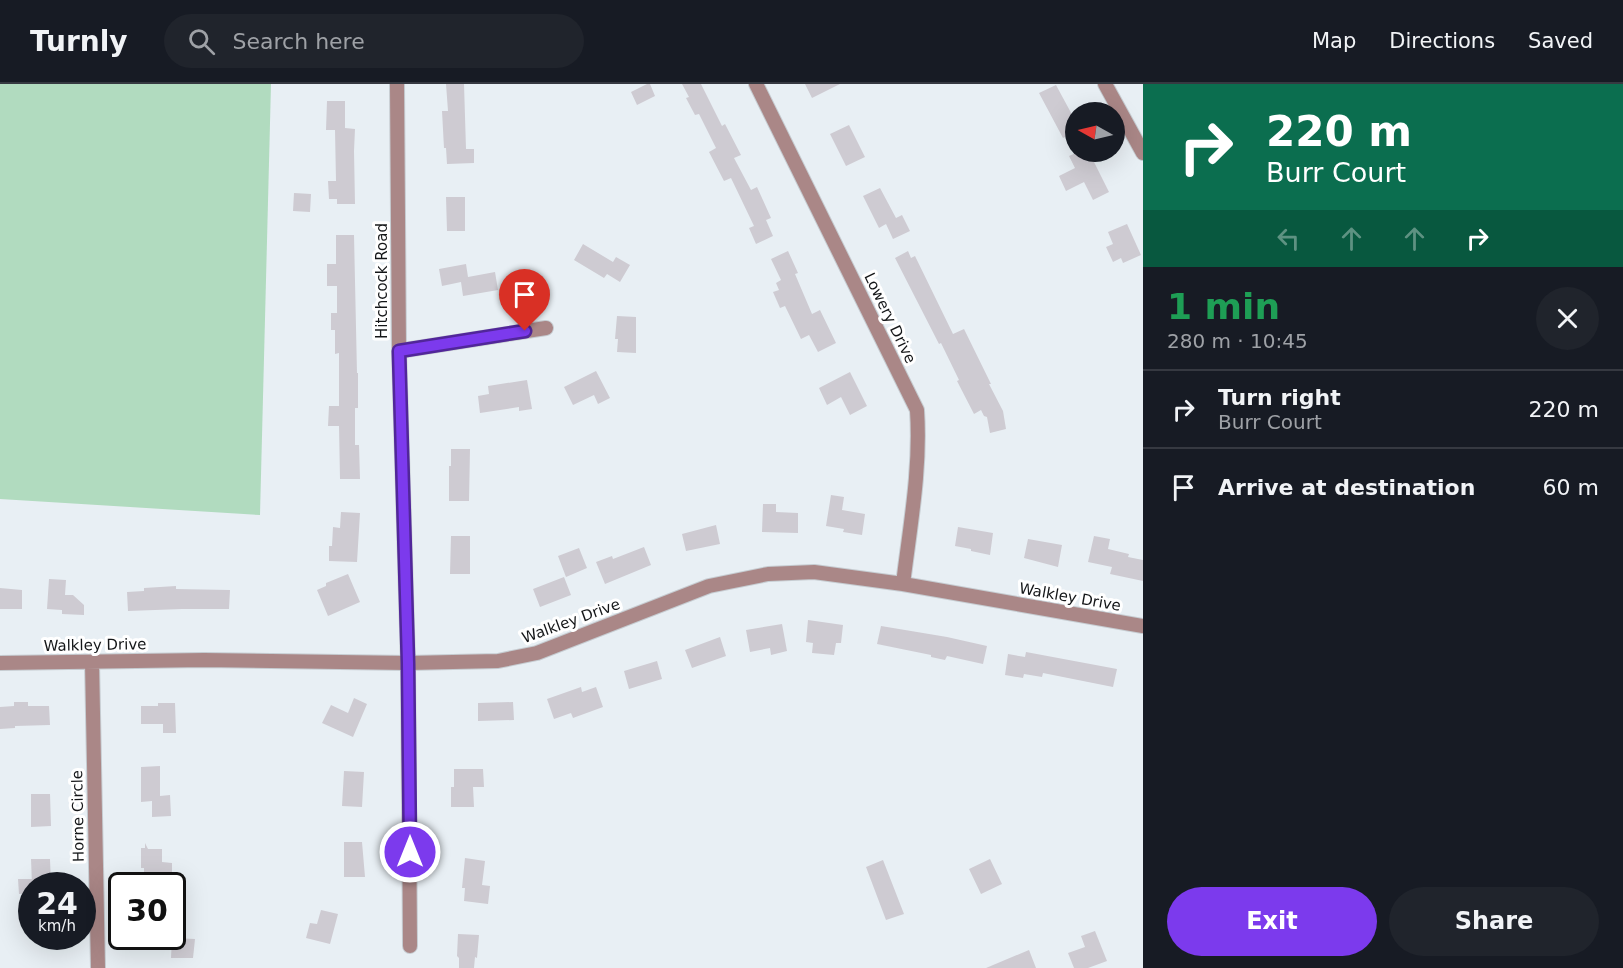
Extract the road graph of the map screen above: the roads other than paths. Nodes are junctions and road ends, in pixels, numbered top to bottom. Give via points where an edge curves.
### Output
1 (397, 84) edge
2 (756, 84) edge
3 (1105, 84) edge
4 (1143, 153) edge
5 (546, 328) dead end
6 (399, 351) junction
7 (903, 584) junction
8 (1143, 627) edge
9 (92, 662) junction
10 (0, 663) edge
11 (408, 663) junction
12 (410, 946) dead end
13 (98, 968) edge

1 - 6 street, Hitchcock Road
2 - 7 street, Lowery Drive via 917,410 916,481
3 - 4 street
5 - 6 street
6 - 11 street, Hitchcock Road
7 - 8 street, Walkley Drive
7 - 11 street, Walkley Drive via 814,572 768,574 710,586 537,654 498,661
9 - 10 street, Walkley Drive
9 - 11 street, Walkley Drive
9 - 13 street, Horne Circle
11 - 12 street, Hitchcock Road

